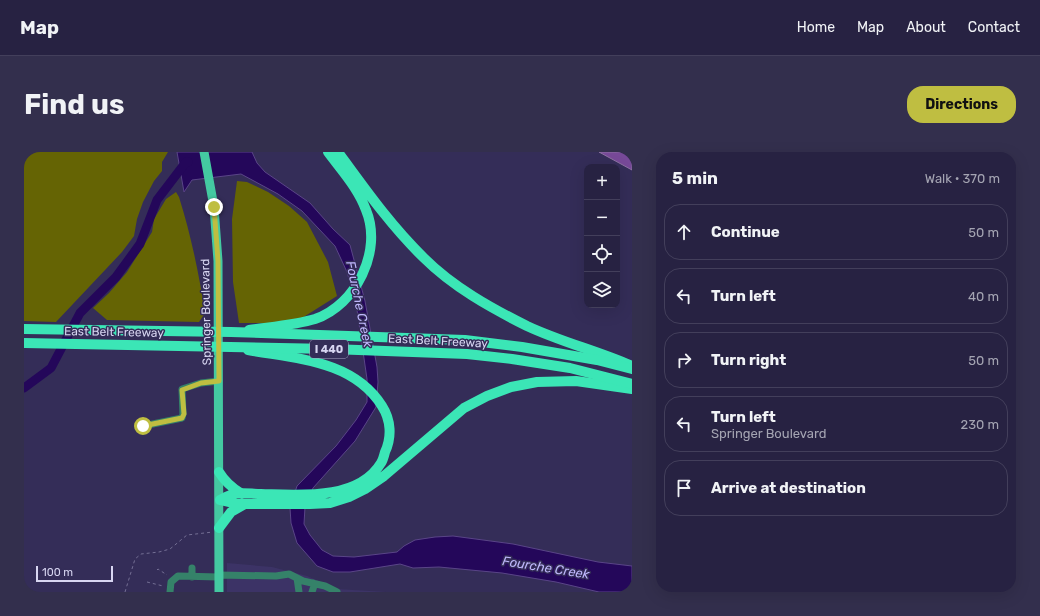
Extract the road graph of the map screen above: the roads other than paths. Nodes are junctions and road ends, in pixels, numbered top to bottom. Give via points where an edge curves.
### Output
1 (204, 152) edge
2 (328, 152) edge
3 (338, 152) edge
4 (24, 330) edge
5 (231, 332) junction
6 (24, 343) edge
7 (230, 347) junction
8 (632, 367) edge
9 (219, 381) junction
10 (632, 384) edge
11 (632, 389) edge
12 (143, 426) dead end
13 (219, 472) junction
14 (242, 494) junction
15 (263, 499) junction
16 (220, 500) junction
17 (245, 504) junction
18 (219, 530) junction
19 (192, 568) dead end
20 (219, 576) junction
21 (192, 577) junction
22 (297, 578) junction
23 (313, 583) junction
24 (170, 592) edge
25 (219, 592) edge
26 (299, 592) edge
27 (312, 592) edge
28 (337, 592) edge

1 - 9 main road, Springer Boulevard via 214,207 218,261
2 - 5 highway, bridge via 358,192 371,228 371,247 359,282 346,300 315,319
3 - 8 highway via 377,206 403,236 452,282 482,302 528,326
4 - 5 highway, East Belt Freeway / I 440, bridge
5 - 8 highway, East Belt Freeway / I 440, bridge via 497,343
6 - 7 highway, East Belt Freeway / I 440, bridge
7 - 10 highway, East Belt Freeway / I 440, bridge via 433,352 484,356 570,368
7 - 15 highway, bridge via 305,359 360,380 376,395 386,412 390,430 381,463 370,476 358,484 342,490
9 - 12 street via 201,383 182,390 182,418
9 - 13 main road, Springer Boulevard
11 - 15 highway via 576,381 537,382 511,387 464,408 384,476 349,497 330,503 310,504
13 - 14 highway via 233,489
13 - 16 main road, Springer Boulevard
14 - 15 highway
14 - 16 highway via 233,494
15 - 17 highway
16 - 17 highway
16 - 18 main road, Springer Boulevard
17 - 18 highway via 230,512
18 - 20 main road, Springer Boulevard
19 - 21 street
20 - 21 street
20 - 22 street via 289,574
20 - 25 main road, Springer Boulevard
21 - 24 street via 178,576 170,586
22 - 23 street
22 - 26 street
23 - 27 street
23 - 28 street

